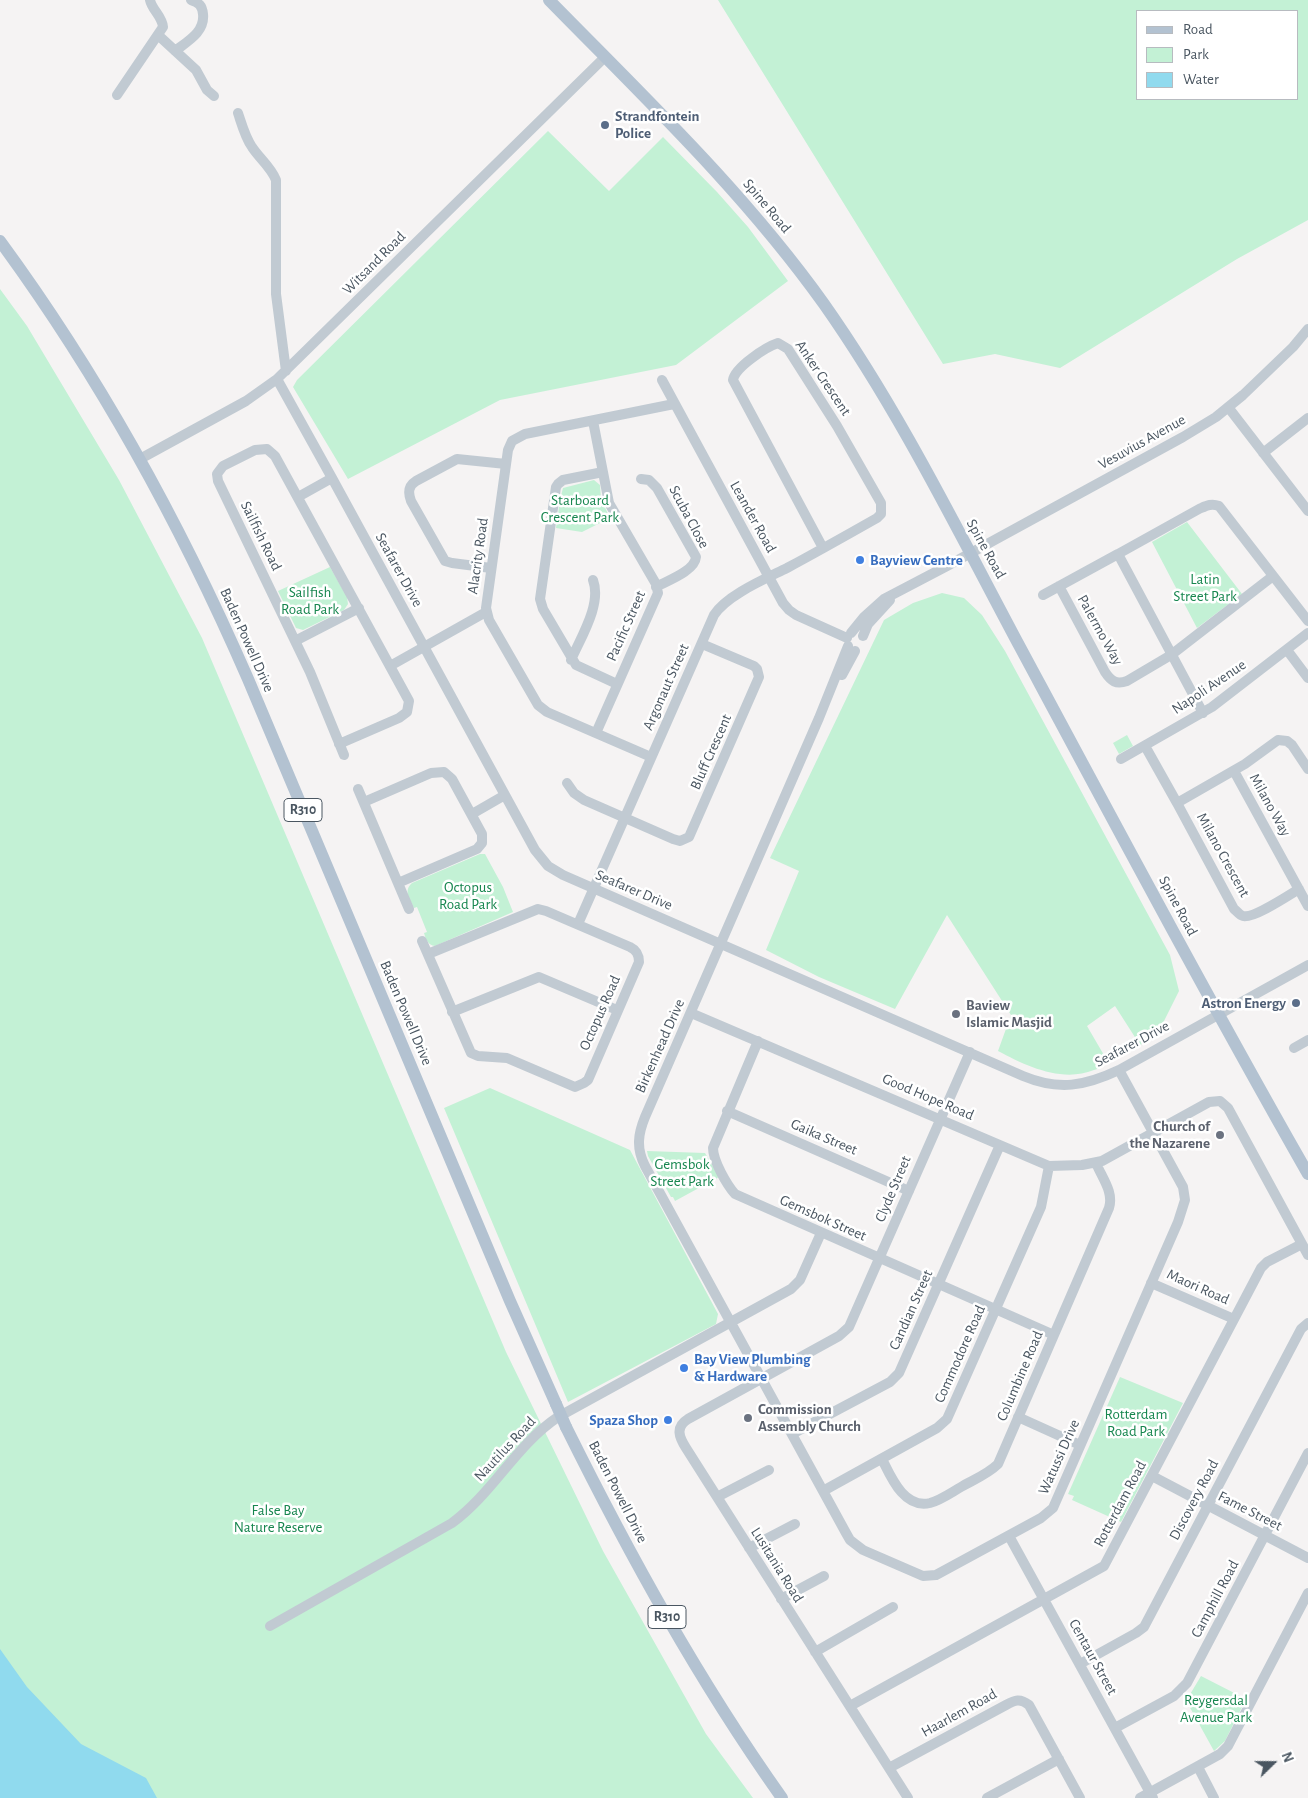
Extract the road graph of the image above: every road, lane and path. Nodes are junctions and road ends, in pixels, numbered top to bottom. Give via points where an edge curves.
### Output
1 (150, 0) edge
2 (191, 0) edge
3 (550, 0) edge
4 (158, 35) junction
5 (175, 51) junction
6 (605, 57) junction
7 (117, 95) dead end
8 (214, 96) dead end
9 (238, 113) dead end
10 (0, 241) edge
11 (1308, 329) edge
12 (286, 371) junction
13 (277, 379) junction
14 (662, 380) dead end
15 (674, 404) junction
16 (1228, 407) junction
17 (1308, 418) edge
18 (593, 421) junction
19 (1263, 453) junction
20 (140, 459) junction
21 (506, 464) junction
22 (603, 472) junction
23 (332, 478) junction
24 (641, 479) dead end
25 (298, 497) junction
26 (1308, 511) edge
27 (823, 548) junction
28 (969, 554) junction
29 (1118, 554) junction
30 (491, 568) junction
31 (1274, 576) junction
32 (769, 577) junction
33 (593, 580) dead end
34 (1059, 586) junction
35 (656, 587) junction
36 (900, 591) junction
37 (1043, 595) dead end
38 (359, 608) junction
39 (486, 612) junction
40 (1308, 621) edge
41 (1308, 633) edge
42 (863, 636) junction
43 (294, 641) junction
44 (850, 642) junction
45 (702, 644) junction
46 (424, 646) junction
47 (1287, 650) junction
48 (1172, 656) junction
49 (571, 660) junction
50 (390, 666) junction
51 (1308, 678) edge
52 (617, 684) junction
53 (1203, 712) junction
54 (596, 733) junction
55 (339, 744) junction
56 (1145, 746) junction
57 (344, 755) dead end
58 (651, 757) junction
59 (1121, 758) dead end
60 (1308, 769) edge
61 (1234, 771) junction
62 (567, 782) dead end
63 (358, 789) dead end
64 (505, 795) junction
65 (364, 802) junction
66 (1177, 803) junction
67 (472, 814) junction
68 (624, 818) junction
69 (398, 883) junction
70 (1299, 889) junction
71 (594, 890) junction
72 (1308, 906) edge
73 (409, 909) dead end
74 (578, 924) junction
75 (422, 941) dead end
76 (721, 944) junction
77 (428, 954) junction
78 (1308, 965) edge
79 (617, 1010) junction
80 (452, 1012) junction
81 (691, 1013) junction
82 (1218, 1014) junction
83 (758, 1041) junction
84 (1308, 1041) edge
85 (1294, 1048) dead end
86 (970, 1052) junction
87 (1119, 1070) junction
88 (727, 1111) junction
89 (940, 1119) junction
90 (1153, 1133) junction
91 (1000, 1145) junction
92 (1096, 1163) junction
93 (1049, 1166) junction
94 (1308, 1174) edge
95 (909, 1190) junction
96 (821, 1233) junction
97 (1302, 1244) junction
98 (1308, 1255) edge
99 (880, 1258) junction
100 (1151, 1283) junction
101 (938, 1284) junction
102 (996, 1310) junction
103 (1234, 1319) junction
104 (731, 1323) junction
105 (1308, 1323) edge
106 (1054, 1335) junction
107 (762, 1379) junction
108 (1018, 1417) junction
109 (792, 1434) junction
110 (1080, 1445) junction
111 (1308, 1453) edge
112 (882, 1459) junction
113 (769, 1470) dead end
114 (1152, 1476) junction
115 (823, 1491) junction
116 (717, 1497) junction
117 (1207, 1506) junction
118 (795, 1524) dead end
119 (1009, 1536) junction
120 (1265, 1536) junction
121 (749, 1548) junction
122 (1308, 1558) edge
123 (824, 1576) dead end
124 (1308, 1593) edge
125 (781, 1599) junction
126 (1044, 1599) junction
127 (893, 1606) dead end
128 (270, 1626) dead end
129 (815, 1652) junction
130 (1080, 1664) junction
131 (850, 1706) junction
132 (1115, 1728) junction
133 (1059, 1760) junction
134 (1198, 1767) junction
135 (889, 1768) junction
136 (1152, 1795) edge
137 (782, 1798) edge
138 (908, 1798) edge
139 (987, 1798) edge
140 (1080, 1798) edge
141 (1140, 1798) edge
142 (1214, 1798) edge

1 - 4 street via 163,24
2 - 5 street via 202,7 204,18 196,35
3 - 6 main road, Spine Road
4 - 5 street
4 - 7 street
5 - 8 street via 196,70
6 - 12 street, Witsand Road
6 - 28 main road, Spine Road via 740,197 817,295 889,404
9 - 12 street via 250,143 276,180 276,294
10 - 20 main road, Baden Powell Drive / R310 via 76,352
11 - 16 street, Vesuvius Avenue via 1294,347
12 - 13 street, Witsand Road
13 - 20 street, Witsand Road via 246,401
13 - 23 street, Seafarer Drive
14 - 15 street, Leander Road
15 - 18 street, Alacrity Road
15 - 32 street, Leander Road
16 - 19 street
16 - 28 street, Vesuvius Avenue via 1183,437
17 - 19 street
18 - 21 street, Alacrity Road via 520,436 509,445
18 - 22 street, Pacific Street
19 - 26 street
20 - 137 main road, Baden Powell Drive / R310, bridge via 241,663 566,1427 665,1614 720,1706
21 - 30 street, Alacrity Road
21 - 30 street via 457,460 416,481 409,492 445,561
22 - 35 street, Pacific Street via 609,504
22 - 49 street via 563,480 556,487 540,599
23 - 25 street
23 - 46 street, Seafarer Drive
24 - 35 street, Scuba Close via 649,480 657,488 696,557 692,567
25 - 38 street, Sailfish Road
25 - 43 street, Sailfish Road via 276,456 267,449 255,450 223,466 217,474
27 - 27 street, Anker Crescent via 733,380 737,370 778,343 788,349 882,503 881,514 877,518
27 - 32 street, Argonaut Street
28 - 36 street, Birkenhead Drive
28 - 82 main road, Spine Road
29 - 31 street via 1199,509 1215,504
29 - 34 street
29 - 48 street
30 - 39 street, Alacrity Road
31 - 40 street
31 - 48 street
32 - 44 street, Leander Road via 789,610
32 - 45 street, Argonaut Street via 723,603
33 - 49 street via 596,603
34 - 37 street
34 - 48 street, Palermo Way via 1111,681 1127,681
35 - 52 street, Pacific Street via 657,597
36 - 42 street, Birkenhead Drive via 868,624
36 - 44 street, Birkenhead Drive via 872,608
38 - 43 street
38 - 50 street, Sailfish Road
39 - 46 street
39 - 54 street, Alacrity Road via 538,705
41 - 47 street, Napoli Avenue
42 - 44 street, Leander Road via 856,632
42 - 44 street, Birkenhead Drive via 861,649
43 - 55 street, Sailfish Road
44 - 76 street, Birkenhead Drive
45 - 58 street, Argonaut Street
45 - 68 street, Bluff Crescent via 754,666 759,677 691,835 680,841
46 - 50 street
46 - 64 street, Seafarer Drive
47 - 51 street
47 - 53 street, Napoli Avenue
48 - 53 street
49 - 52 street via 582,669
50 - 55 street, Sailfish Road via 409,701 407,712
52 - 54 street, Pacific Street
53 - 56 street, Napoli Avenue
54 - 58 street, Alacrity Road
55 - 57 street, Sailfish Road
56 - 59 street, Napoli Avenue
56 - 66 street, Milano Crescent
58 - 68 street, Argonaut Street
60 - 61 street, Milano Crescent via 1292,745 1283,739
61 - 66 street, Milano Crescent
61 - 70 street, Milano Way
62 - 68 street via 584,800
63 - 65 street
64 - 67 street
64 - 71 street, Seafarer Drive via 535,850 548,866
65 - 67 street via 431,773 444,772 452,779
65 - 69 street
66 - 70 street, Milano Crescent via 1240,915 1247,917 1257,913
67 - 69 street via 482,834 480,847
68 - 71 street, Argonaut Street
69 - 73 street
70 - 72 street, Milano Way
71 - 74 street, Argonaut Street
71 - 76 street, Seafarer Drive
74 - 77 street, Octopus Road via 538,909
74 - 79 street, Octopus Road via 630,947 638,955 639,962
75 - 77 street, Octopus Road
76 - 81 street, Birkenhead Drive
76 - 86 street, Seafarer Drive
77 - 80 street, Octopus Road
78 - 82 street, Seafarer Drive
79 - 80 street via 539,977
79 - 80 street, Octopus Road via 588,1080 575,1087 507,1058 474,1055 468,1049
81 - 83 street, Good Hope Road
81 - 104 street, Birkenhead Drive via 640,1129 638,1146 644,1163
82 - 87 street, Seafarer Drive
82 - 94 main road, Spine Road
83 - 88 street, Gemsbok Street
83 - 89 street, Good Hope Road
84 - 85 street
86 - 87 street, Seafarer Drive via 1029,1078 1057,1085 1090,1082
86 - 89 street, Clyde Street
87 - 90 street, Watussi Drive
88 - 95 street, Gaika Street
88 - 96 street, Gemsbok Street via 714,1141 713,1153 730,1189 742,1199
89 - 91 street, Good Hope Road
89 - 95 street, Clyde Street
90 - 92 street, Good Hope Road
90 - 97 street, Good Hope Road via 1209,1102 1224,1103
90 - 100 street, Watussi Drive via 1183,1187 1185,1200
91 - 93 street, Good Hope Road
91 - 101 street, Candian Street
92 - 93 street, Good Hope Road
92 - 106 street, Columbine Road via 1111,1202
93 - 102 street, Commodore Road via 1041,1207
95 - 99 street, Clyde Street
96 - 99 street, Gemsbok Street
96 - 104 street, Nautilus Road via 796,1284
97 - 98 street
97 - 103 street, Rotterdam Road via 1261,1268
99 - 101 street, Gemsbok Street
99 - 107 street, Clyde Street via 852,1323 844,1332
100 - 103 street, Maori Road
100 - 110 street, Watussi Drive
101 - 102 street, Gemsbok Street
101 - 109 street, Candian Street via 896,1377
102 - 106 street, Gemsbok Street
102 - 112 street, Commodore Road via 947,1419
103 - 114 street, Rotterdam Road
104 - 107 street, Birkenhead Drive
104 - 128 street, Nautilus Road via 558,1417 527,1442 464,1514
105 - 117 street, Discovery Road via 1301,1329
106 - 108 street, Columbine Road
107 - 109 street, Watussi Drive
107 - 116 street, Lusitania Road via 688,1419 679,1428 682,1442
108 - 110 street
108 - 112 street, Columbine Road via 994,1467 932,1502 920,1503 902,1494
109 - 115 street, Watussi Drive
110 - 119 street, Watussi Drive via 1053,1508
111 - 120 street, Camphill Road
112 - 115 street, Commodore Road
113 - 116 street
114 - 117 street, Fame Street
114 - 126 street, Rotterdam Road via 1104,1566
115 - 119 street, Watussi Drive via 850,1540 857,1546 923,1576 943,1572
116 - 121 street, Lusitania Road
117 - 120 street, Fame Street
117 - 130 street, Discovery Road via 1144,1627
118 - 121 street
119 - 126 street, Centaur Street
120 - 122 street, Fame Street
120 - 132 street, Camphill Road via 1184,1688
121 - 125 street, Lusitania Road
123 - 125 street
124 - 134 street via 1228,1746
125 - 129 street, Lusitania Road
126 - 130 street, Centaur Street
126 - 131 street, Rotterdam Road
127 - 129 street
129 - 131 street, Lusitania Road
130 - 132 street, Centaur Street
131 - 135 street, Lusitania Road
132 - 136 street, Centaur Street
133 - 135 street, Haarlem Road via 1029,1705 1015,1700
133 - 139 street
133 - 140 street, Haarlem Road
134 - 136 street
134 - 142 street
135 - 138 street, Lusitania Road
136 - 141 street

